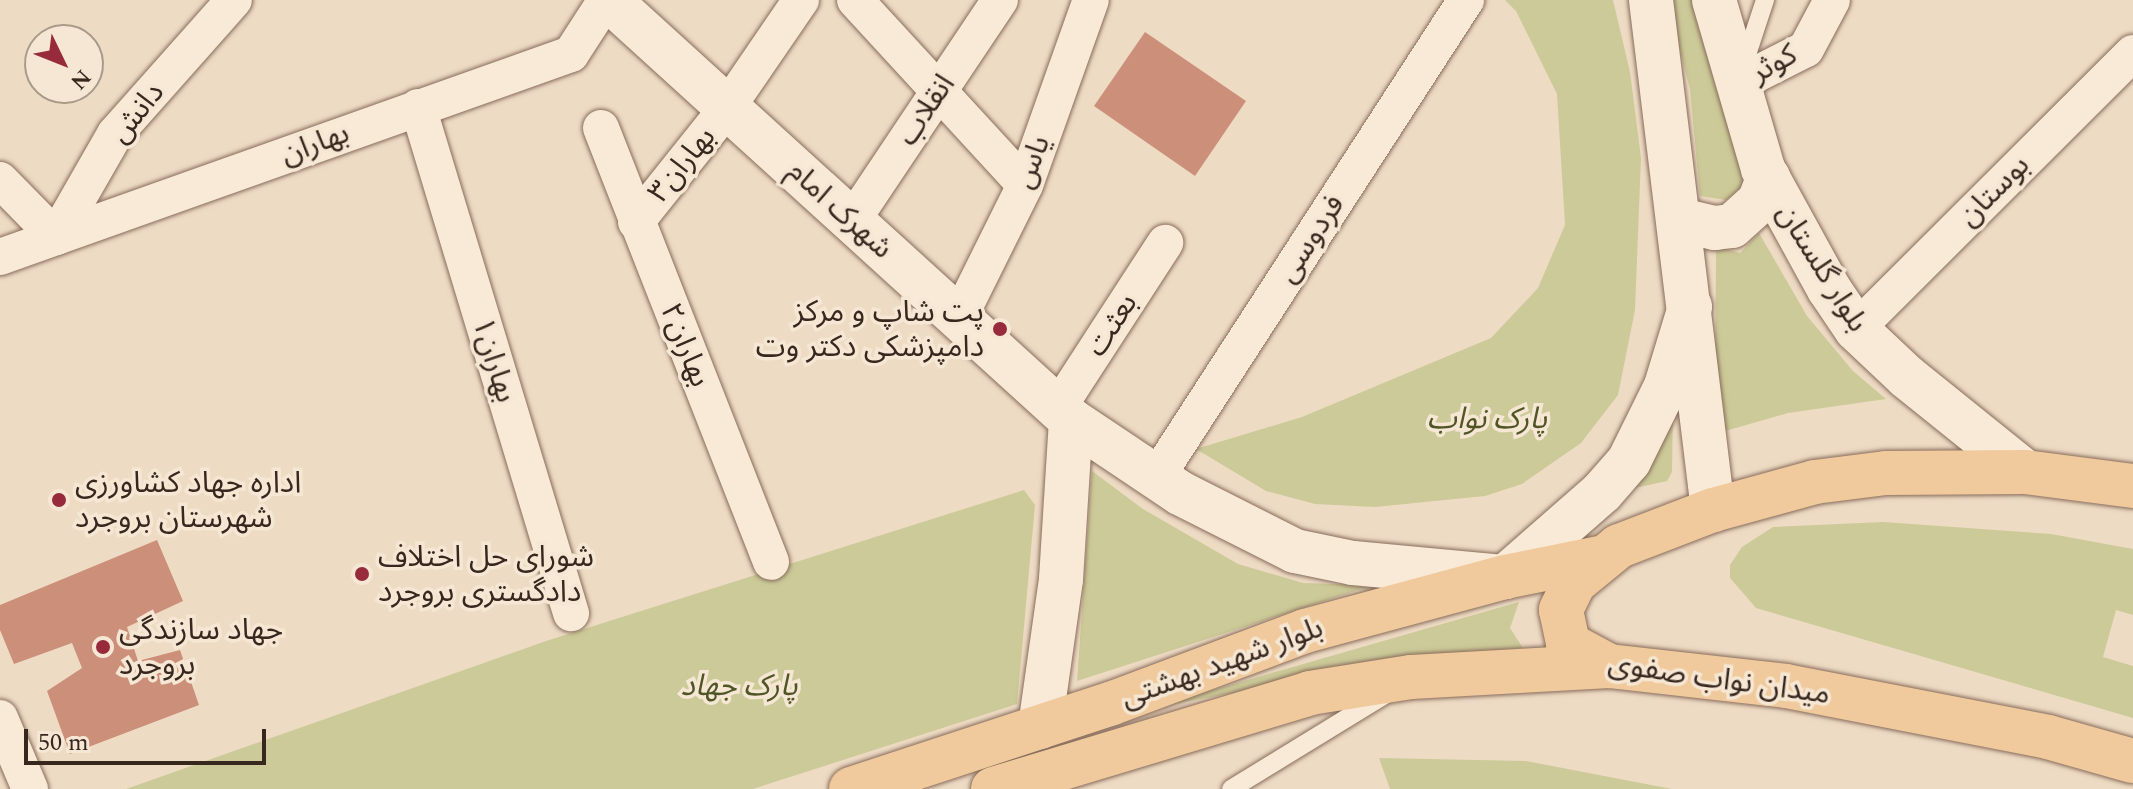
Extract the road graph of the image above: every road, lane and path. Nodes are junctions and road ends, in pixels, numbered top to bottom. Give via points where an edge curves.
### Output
1 (234, 0) edge
2 (607, 0) edge
3 (801, 0) edge
4 (855, 0) edge
5 (1000, 0) edge
6 (1091, 0) edge
7 (1466, 0) edge
8 (1651, 0) edge
9 (1714, 0) edge
10 (1765, 0) edge
11 (1832, 0) edge
12 (2133, 53) edge
13 (1737, 84) junction
14 (938, 91) junction
15 (418, 107) junction
16 (727, 108) junction
17 (601, 128) dead end
18 (1768, 178) junction
19 (0, 180) edge
20 (1025, 185) junction
21 (1680, 220) junction
22 (852, 221) junction
23 (636, 222) junction
24 (56, 237) junction
25 (1165, 243) dead end
26 (0, 257) edge
27 (1690, 307) junction
28 (959, 318) junction
29 (1856, 329) junction
30 (1065, 414) junction
31 (2025, 472) junction
32 (1156, 478) junction
33 (2133, 486) edge
34 (1713, 510) junction
35 (1599, 558) junction
36 (771, 562) dead end
37 (1505, 577) junction
38 (571, 613) dead end
39 (1609, 666) junction
40 (1415, 677) junction
41 (0, 718) edge
42 (1040, 727) junction
43 (2133, 761) edge
44 (30, 789) edge
45 (851, 789) edge
46 (993, 789) edge
47 (1231, 789) edge

1 - 24 street, دانش via 115,134
2 - 15 street, بهاران via 571,54
2 - 16 main road, شهرک امام
3 - 16 street, بهاران۳
4 - 14 street
5 - 14 street, انقلاب
6 - 20 street, یاس
7 - 32 street, فردوسی
8 - 21 main road
9 - 13 main road, بلوار گلستان
10 - 13 lane
11 - 13 street, کوثر via 1806,49
12 - 29 street, بوستان
13 - 18 main road, بلوار گلستان
14 - 20 street
14 - 22 street, انقلاب
15 - 24 street, بهاران
15 - 38 street, بهاران۱
16 - 22 main road, شهرک امام
16 - 23 street, بهاران۳
17 - 23 street, بهاران۲
18 - 21 main road via 1759,202 1732,226
18 - 29 main road, بلوار گلستان
19 - 24 street
20 - 28 street, یاس
21 - 27 main road
22 - 28 main road, شهرک امام
23 - 36 street, بهاران۲
24 - 26 street, بهاران
25 - 30 street, بعثت
27 - 34 main road
27 - 37 main road via 1666,386 1629,461 1602,492
28 - 30 main road, شهرک امام
29 - 31 main road, بلوار گلستان
30 - 32 main road, شهرک امام
30 - 42 main road via 1061,579
31 - 33 main road, میدان نواب صفوی
31 - 34 main road, میدان نواب صفوی via 1886,473 1815,482
32 - 37 main road, شهرک امام via 1295,551 1353,563
34 - 35 main road, میدان نواب صفوی
35 - 37 main road, بلوار شهید بهشتی
35 - 39 main road, میدان نواب صفوی via 1574,583 1561,610 1568,644
37 - 42 main road, بلوار شهید بهشتی via 1305,631
39 - 40 main road, بلوار شهید بهشتی
39 - 43 main road, میدان نواب صفوی via 1786,686 2048,737
40 - 46 main road, بلوار شهید بهشتی via 1310,693
40 - 47 lane
41 - 44 street
42 - 45 main road, بلوار شهید بهشتی

